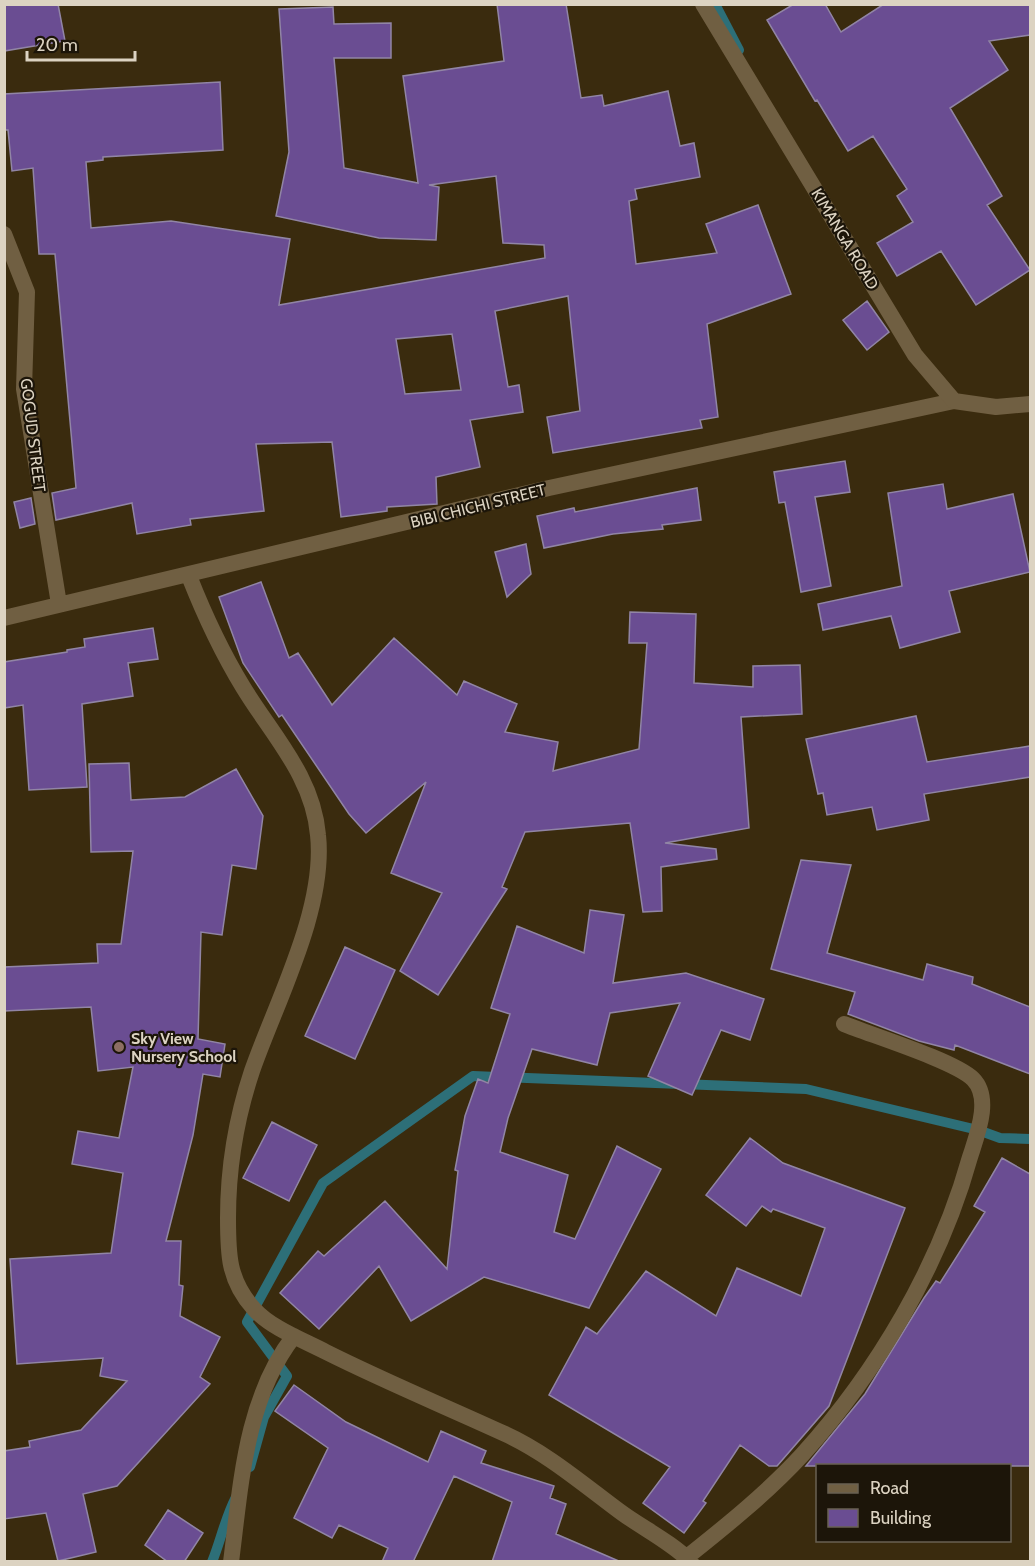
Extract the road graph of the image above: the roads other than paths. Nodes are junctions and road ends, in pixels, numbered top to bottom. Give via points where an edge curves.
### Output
1 (703, 4) edge
2 (4, 234) edge
3 (954, 401) junction
4 (1030, 404) edge
5 (189, 576) junction
6 (59, 604) junction
7 (4, 618) edge
8 (844, 1024) dead end
9 (294, 1336) junction
10 (689, 1559) edge
11 (231, 1562) edge

1 - 3 street, KIMANGA ROAD via 915,355
2 - 6 street, GOGUD STREET via 27,292 24,388
3 - 4 street via 996,407
3 - 5 street, BIBI CHICHI STREET via 549,488
5 - 6 street, BIBI CHICHI STREET
5 - 9 street via 219,646 244,690 287,749 310,795 318,835 318,874 307,920 252,1072 228,1177 229,1263 238,1287 255,1310
6 - 7 street, BIBI CHICHI STREET
8 - 10 street via 932,1058 973,1079 982,1095 981,1110 961,1190 919,1285 841,1408 800,1456
9 - 10 street via 508,1435
9 - 11 street via 276,1359 252,1429

